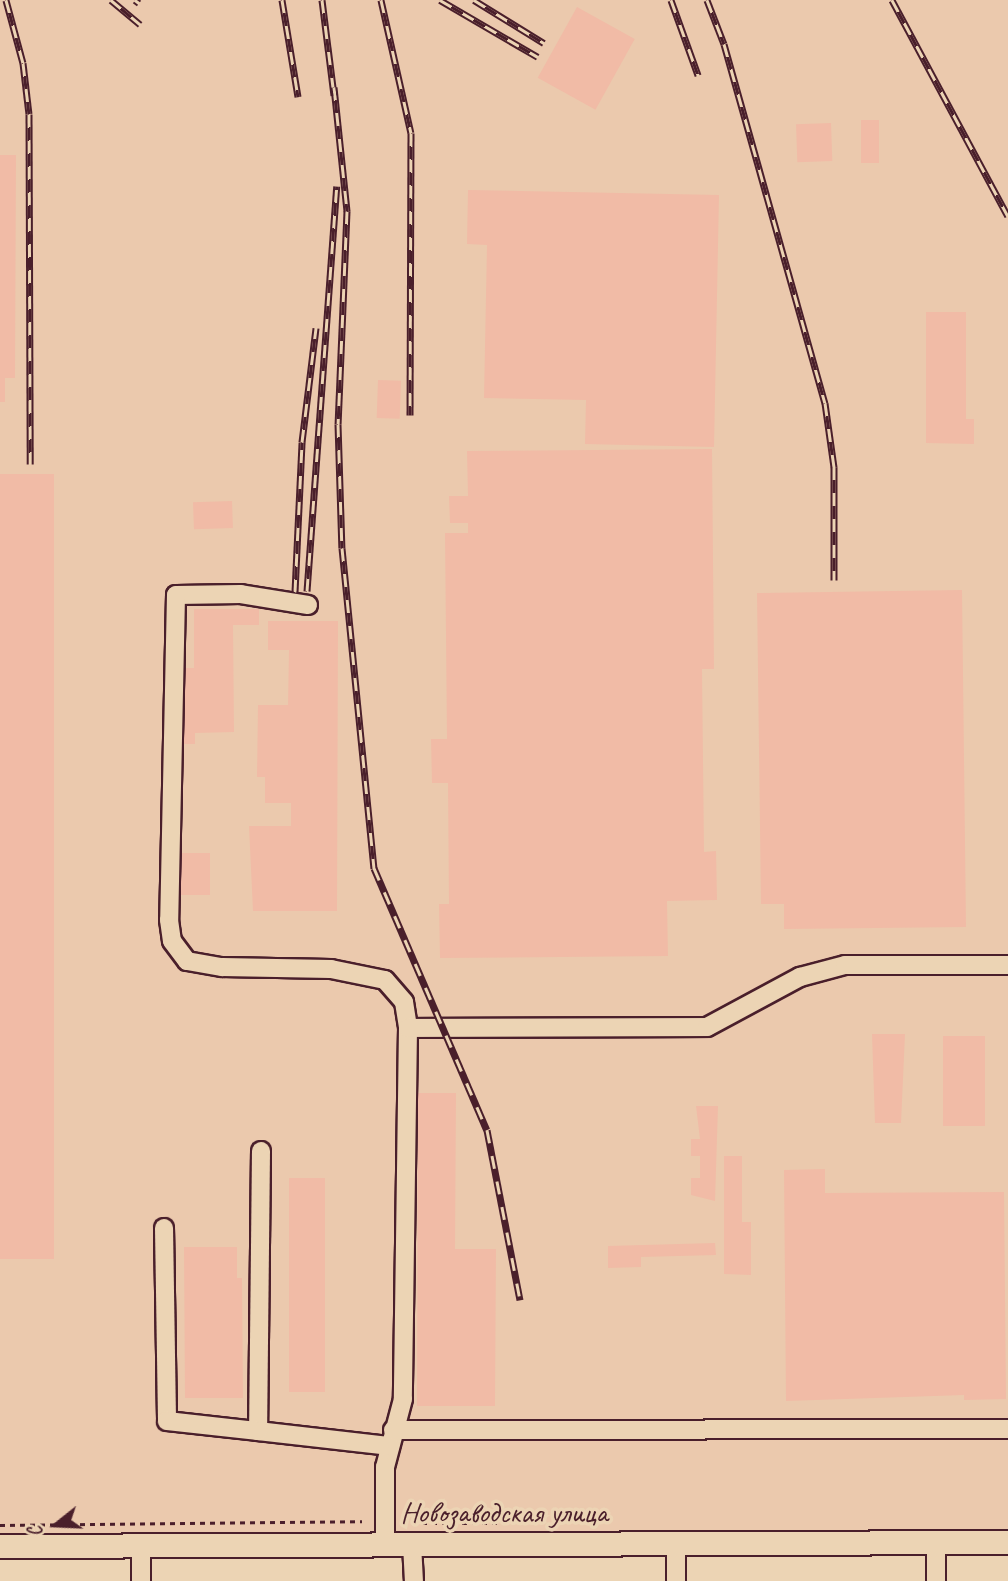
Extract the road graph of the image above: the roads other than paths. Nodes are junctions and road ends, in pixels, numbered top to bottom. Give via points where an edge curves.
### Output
1 (308, 605) dead end
2 (1008, 965) edge
3 (408, 1028) junction
4 (261, 1151) dead end
5 (164, 1228) dead end
6 (1008, 1429) edge
7 (258, 1431) junction
8 (391, 1438) junction
9 (936, 1542) junction
10 (1008, 1542) edge
11 (676, 1543) junction
12 (385, 1544) junction
13 (412, 1544) junction
14 (141, 1545) junction
15 (0, 1546) edge
16 (141, 1581) edge
17 (414, 1581) edge
18 (676, 1581) edge
19 (936, 1581) edge

1 - 3 street via 242,594 176,595 172,942 187,961 198,964 331,970 385,980 404,1002
2 - 3 street via 845,965 800,976 707,1027
3 - 8 street via 403,1399
4 - 7 street
5 - 7 street via 167,1421
6 - 8 street
7 - 8 street
8 - 12 street via 385,1467
9 - 10 main road, Новозаводская улица
9 - 11 main road, Новозаводская улица
9 - 19 street
11 - 13 main road, Новозаводская улица
11 - 18 street
12 - 13 main road, Новозаводская улица
12 - 14 main road, Новозаводская улица
13 - 17 street
14 - 15 main road, Новозаводская улица
14 - 16 street

